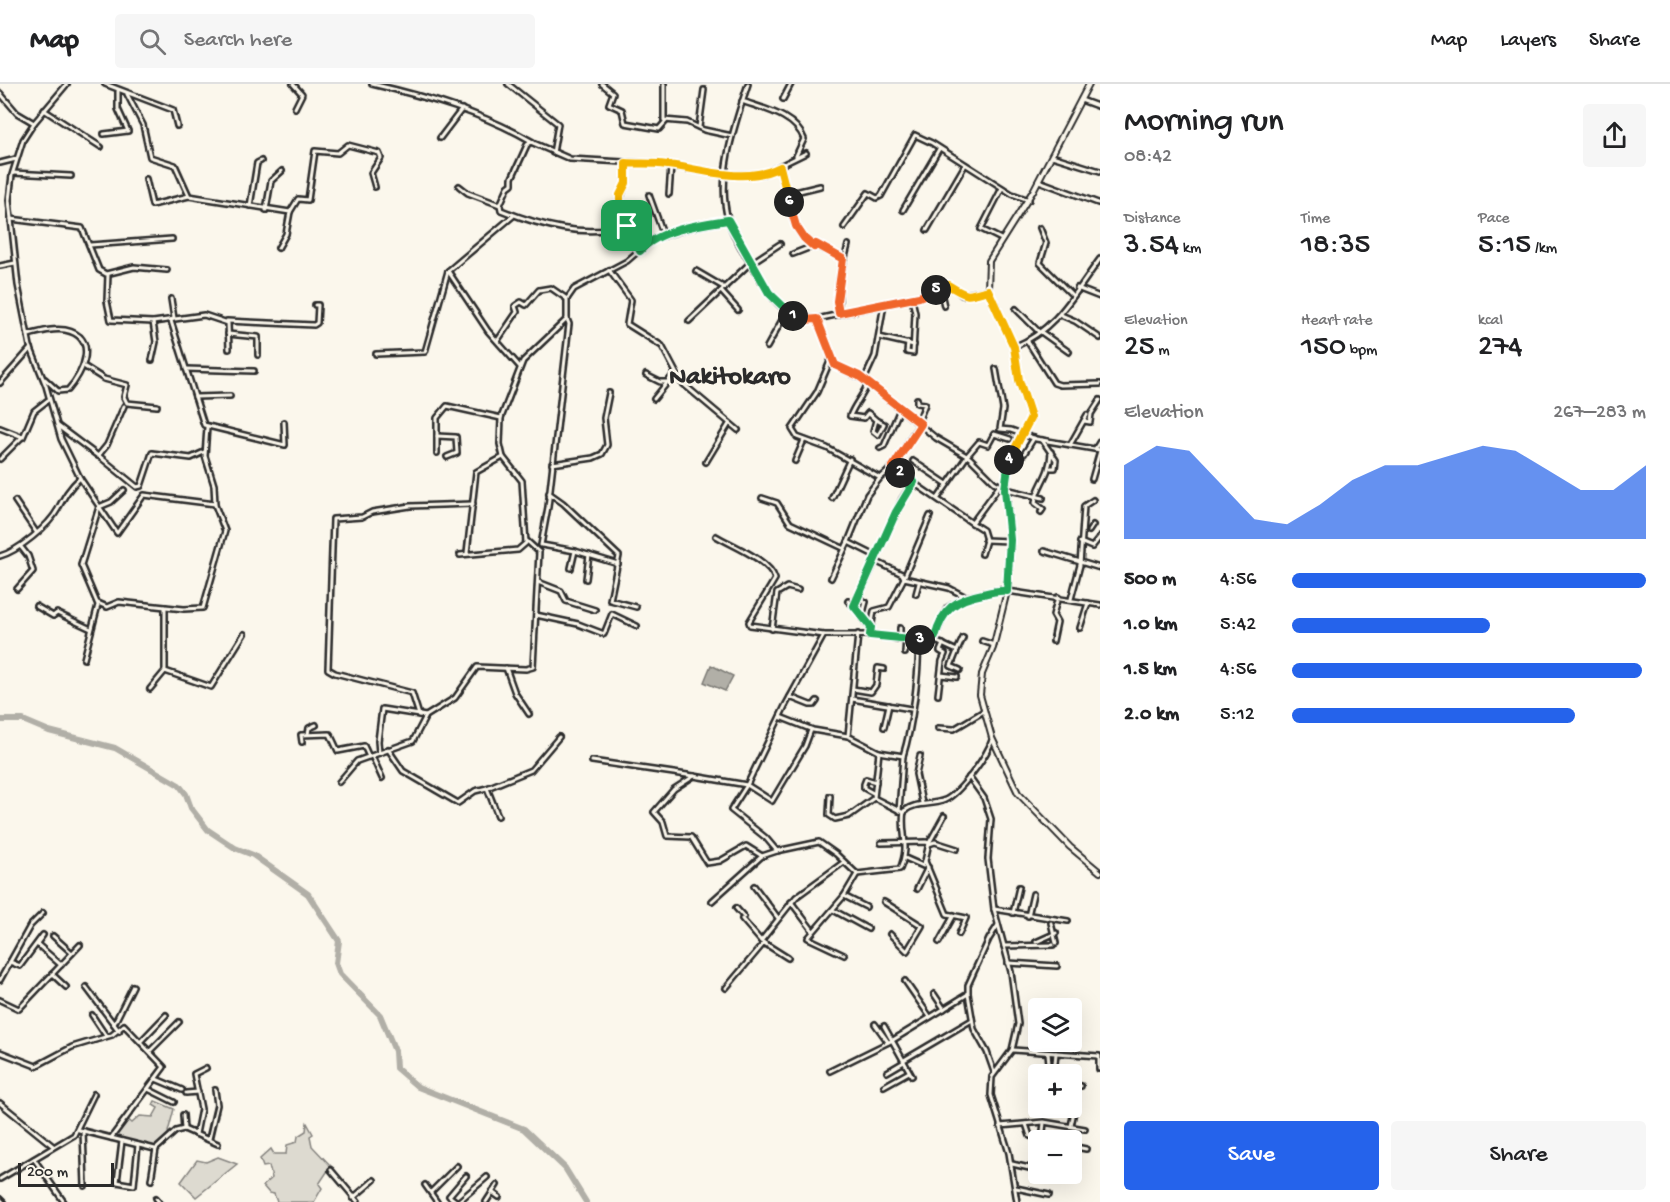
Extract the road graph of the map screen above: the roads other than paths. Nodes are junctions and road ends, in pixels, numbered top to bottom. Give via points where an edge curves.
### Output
1 (67, 84) edge
2 (105, 84) edge
3 (293, 84) edge
4 (372, 84) edge
5 (508, 84) edge
6 (602, 84) edge
7 (664, 84) edge
8 (748, 84) edge
9 (791, 84) edge
10 (1089, 84) edge
11 (704, 90) dead end
12 (118, 91) junction
13 (0, 93) edge
14 (127, 94) junction
15 (783, 99) dead end
16 (1081, 100) junction
17 (742, 101) junction
18 (1100, 107) edge
19 (296, 108) dead end
20 (462, 109) junction
21 (44, 110) junction
22 (666, 121) junction
23 (34, 123) junction
24 (177, 126) dead end
25 (699, 127) junction
26 (104, 134) dead end
27 (732, 136) junction
28 (440, 138) dead end
29 (101, 147) dead end
30 (543, 148) junction
31 (939, 149) junction
32 (553, 153) junction
33 (806, 153) dead end
34 (1052, 156) junction
35 (795, 157) junction
36 (16, 159) junction
37 (261, 161) dead end
38 (0, 163) edge
39 (626, 163) junction
40 (965, 165) junction
41 (671, 166) junction
42 (780, 167) junction
43 (282, 171) dead end
44 (1100, 171) edge
45 (13, 172) junction
46 (727, 175) junction
47 (71, 176) dead end
48 (146, 179) dead end
49 (1039, 181) junction
50 (459, 186) dead end
51 (820, 186) dead end
52 (375, 187) dead end
53 (1002, 188) junction
54 (669, 194) dead end
55 (787, 194) junction
56 (649, 195) dead end
57 (189, 196) junction
58 (1029, 200) junction
59 (1098, 203) dead end
60 (500, 205) junction
61 (250, 206) junction
62 (266, 210) junction
63 (903, 210) dead end
64 (290, 213) junction
65 (513, 216) junction
66 (11, 219) junction
67 (728, 220) junction
68 (627, 226) junction
69 (844, 227) dead end
70 (1040, 228) dead end
71 (927, 230) dead end
72 (664, 236) junction
73 (172, 239) dead end
74 (1001, 239) junction
75 (780, 244) dead end
76 (848, 244) dead end
77 (90, 245) junction
78 (814, 247) junction
79 (278, 248) dead end
80 (640, 251) junction
81 (794, 254) dead end
82 (843, 259) junction
83 (1100, 259) edge
84 (15, 263) junction
85 (751, 263) junction
86 (0, 266) edge
87 (167, 270) dead end
88 (609, 270) junction
89 (448, 271) junction
90 (696, 271) dead end
91 (108, 274) junction
92 (940, 288) junction
93 (1077, 288) junction
94 (723, 290) junction
95 (988, 290) junction
96 (1072, 295) junction
97 (1100, 297) edge
98 (171, 299) dead end
99 (567, 299) junction
100 (912, 299) junction
101 (884, 304) junction
102 (315, 305) dead end
103 (944, 306) dead end
104 (1016, 309) dead end
105 (738, 310) dead end
106 (786, 311) junction
107 (839, 313) junction
108 (1061, 315) junction
109 (567, 319) junction
110 (817, 319) junction
111 (171, 321) junction
112 (227, 321) junction
113 (689, 321) dead end
114 (153, 322) junction
115 (1040, 332) junction
116 (228, 334) junction
117 (28, 335) junction
118 (879, 337) junction
119 (1100, 338) edge
120 (498, 340) junction
121 (1028, 342) junction
122 (908, 344) junction
123 (914, 345) junction
124 (767, 347) dead end
125 (1014, 347) junction
126 (31, 348) junction
127 (229, 349) dead end
128 (1069, 352) dead end
129 (376, 354) dead end
130 (258, 355) dead end
131 (831, 359) junction
132 (152, 360) dead end
133 (85, 367) junction
134 (520, 367) junction
135 (186, 369) junction
136 (996, 369) dead end
137 (254, 370) dead end
138 (675, 373) junction
139 (646, 375) dead end
140 (43, 378) junction
141 (866, 381) junction
142 (667, 382) junction
143 (0, 383) edge
144 (1100, 384) edge
145 (609, 393) dead end
146 (230, 396) dead end
147 (195, 398) junction
148 (654, 399) dead end
149 (917, 399) dead end
150 (48, 400) junction
151 (1100, 400) edge
152 (124, 406) dead end
153 (157, 406) dead end
154 (900, 409) junction
155 (1087, 415) dead end
156 (501, 418) junction
157 (876, 420) junction
158 (1084, 421) junction
159 (284, 422) dead end
160 (919, 423) junction
161 (729, 424) junction
162 (57, 425) junction
163 (207, 427) junction
164 (0, 428) edge
165 (738, 430) dead end
166 (1023, 433) junction
167 (437, 436) junction
168 (22, 437) junction
169 (1034, 438) junction
170 (1010, 439) dead end
171 (804, 440) junction
172 (1042, 440) junction
173 (1100, 441) edge
174 (1070, 445) junction
175 (880, 448) dead end
176 (1095, 449) junction
177 (1100, 451) edge
178 (205, 452) junction
179 (437, 453) dead end
180 (1024, 454) dead end
181 (99, 456) junction
182 (967, 456) junction
183 (447, 457) dead end
184 (503, 457) junction
185 (0, 459) edge
186 (850, 459) junction
187 (795, 461) dead end
188 (913, 461) dead end
189 (706, 462) dead end
190 (552, 465) junction
191 (892, 468) junction
192 (80, 478) junction
193 (880, 478) junction
194 (1092, 479) dead end
195 (914, 482) junction
196 (948, 484) junction
197 (1000, 485) junction
198 (1005, 489) junction
199 (124, 490) dead end
200 (549, 493) junction
201 (1036, 496) junction
202 (762, 498) dead end
203 (832, 498) dead end
204 (938, 498) junction
205 (1042, 498) dead end
206 (1093, 500) dead end
207 (15, 501) dead end
208 (215, 504) junction
209 (472, 504) junction
210 (99, 507) junction
211 (1041, 512) dead end
212 (930, 516) dead end
213 (972, 523) junction
214 (1093, 525) dead end
215 (1089, 531) dead end
216 (36, 532) junction
217 (716, 536) dead end
218 (1100, 537) edge
219 (526, 540) junction
220 (985, 540) junction
221 (1010, 540) junction
222 (848, 542) junction
223 (1080, 542) junction
224 (539, 546) junction
225 (21, 547) junction
226 (843, 548) junction
227 (575, 551) junction
228 (1044, 551) dead end
229 (467, 553) junction
230 (982, 554) dead end
231 (460, 555) dead end
232 (589, 555) junction
233 (0, 556) edge
234 (876, 556) junction
235 (875, 561) junction
236 (1079, 561) junction
237 (618, 564) junction
238 (571, 568) dead end
239 (1100, 568) edge
240 (831, 578) dead end
241 (904, 578) junction
242 (586, 579) dead end
243 (538, 582) junction
244 (919, 583) junction
245 (17, 589) dead end
246 (798, 590) dead end
247 (1007, 591) junction
248 (916, 594) dead end
249 (966, 597) junction
250 (1058, 597) junction
251 (858, 598) junction
252 (1071, 599) junction
253 (848, 601) dead end
254 (98, 603) junction
255 (1088, 603) junction
256 (1100, 605) edge
257 (36, 606) dead end
258 (854, 606) junction
259 (165, 607) junction
260 (636, 607) dead end
261 (595, 610) dead end
262 (862, 614) junction
263 (536, 615) junction
264 (637, 626) dead end
265 (871, 627) junction
266 (900, 628) dead end
267 (1080, 628) dead end
268 (92, 629) junction
269 (772, 629) junction
270 (244, 634) dead end
271 (858, 634) junction
272 (824, 635) junction
273 (870, 635) junction
274 (900, 638) junction
275 (906, 638) junction
276 (963, 638) dead end
277 (931, 639) junction
278 (1053, 640) dead end
279 (918, 641) junction
280 (982, 641) dead end
281 (943, 644) junction
282 (994, 645) junction
283 (913, 648) dead end
284 (957, 651) junction
285 (905, 653) dead end
286 (84, 659) dead end
287 (506, 668) junction
288 (884, 669) dead end
289 (165, 670) junction
290 (960, 670) dead end
291 (941, 675) junction
292 (957, 677) dead end
293 (853, 688) junction
294 (150, 689) dead end
295 (938, 696) dead end
296 (790, 697) junction
297 (852, 699) junction
298 (817, 701) dead end
299 (889, 705) junction
300 (911, 709) junction
301 (984, 711) junction
302 (529, 714) dead end
303 (419, 715) junction
304 (426, 716) junction
305 (780, 717) junction
306 (316, 725) dead end
307 (884, 727) dead end
308 (938, 728) dead end
309 (811, 729) junction
310 (308, 734) junction
311 (559, 736) dead end
312 (848, 736) junction
313 (992, 738) junction
314 (302, 742) dead end
315 (388, 749) junction
316 (879, 752) junction
317 (379, 753) junction
318 (903, 756) junction
319 (920, 756) dead end
320 (371, 757) junction
321 (592, 761) dead end
322 (694, 776) junction
323 (969, 777) junction
324 (382, 778) dead end
325 (339, 782) dead end
326 (876, 782) junction
327 (747, 785) junction
328 (487, 788) junction
329 (830, 796) dead end
330 (873, 796) junction
331 (922, 803) junction
332 (899, 811) junction
333 (904, 813) junction
334 (498, 816) dead end
335 (944, 816) dead end
336 (907, 841) junction
337 (881, 843) dead end
338 (929, 844) junction
339 (957, 849) dead end
340 (777, 851) junction
341 (762, 856) junction
342 (905, 858) junction
343 (925, 861) junction
344 (844, 862) junction
345 (922, 865) junction
346 (928, 867) junction
347 (1100, 872) edge
348 (857, 874) junction
349 (754, 886) dead end
350 (1019, 887) dead end
351 (917, 889) dead end
352 (1033, 894) dead end
353 (844, 896) junction
354 (712, 901) dead end
355 (791, 902) junction
356 (884, 902) dead end
357 (866, 907) dead end
358 (736, 908) dead end
359 (994, 909) junction
360 (833, 910) junction
361 (43, 913) dead end
362 (1013, 913) junction
363 (954, 915) junction
364 (1028, 916) junction
365 (778, 919) junction
366 (1068, 921) dead end
367 (1051, 923) dead end
368 (998, 925) junction
369 (868, 929) dead end
370 (813, 931) junction
371 (1055, 933) junction
372 (890, 934) dead end
373 (959, 934) dead end
374 (43, 935) dead end
375 (53, 936) dead end
376 (762, 942) junction
377 (939, 942) dead end
378 (36, 944) junction
379 (1032, 944) junction
380 (80, 945) dead end
381 (1003, 946) junction
382 (72, 953) junction
383 (844, 955) dead end
384 (788, 957) dead end
385 (10, 962) junction
386 (1008, 963) junction
387 (61, 965) junction
388 (1057, 966) dead end
389 (52, 974) junction
390 (0, 980) edge
391 (905, 981) dead end
392 (133, 986) dead end
393 (66, 987) dead end
394 (86, 987) dead end
395 (726, 987) dead end
396 (934, 994) dead end
397 (968, 994) junction
398 (0, 1000) edge
399 (944, 1009) junction
400 (92, 1015) dead end
401 (166, 1015) dead end
402 (930, 1017) junction
403 (972, 1020) junction
404 (179, 1022) dead end
405 (114, 1024) junction
406 (875, 1024) dead end
407 (885, 1026) dead end
408 (118, 1031) junction
409 (107, 1036) junction
410 (893, 1040) junction
411 (141, 1041) junction
412 (888, 1042) junction
413 (1012, 1050) junction
414 (150, 1051) junction
415 (0, 1052) edge
416 (1048, 1053) junction
417 (1056, 1053) junction
418 (904, 1061) junction
419 (1049, 1064) edge
420 (1055, 1064) edge
421 (206, 1068) dead end
422 (1100, 1069) edge
423 (830, 1071) dead end
424 (887, 1072) dead end
425 (909, 1072) junction
426 (994, 1072) junction
427 (912, 1076) dead end
428 (156, 1078) junction
429 (884, 1086) dead end
430 (148, 1089) junction
431 (182, 1090) dead end
432 (215, 1090) dead end
433 (198, 1092) junction
434 (186, 1093) dead end
435 (93, 1094) dead end
436 (174, 1102) dead end
437 (0, 1103) edge
438 (183, 1115) dead end
439 (1073, 1118) edge
440 (1044, 1122) junction
441 (1026, 1124) junction
442 (1000, 1126) junction
443 (1071, 1126) junction
444 (1085, 1129) dead end
445 (81, 1130) junction
446 (184, 1130) junction
447 (1028, 1130) edge
448 (1043, 1130) edge
449 (196, 1134) junction
450 (111, 1138) junction
451 (209, 1139) junction
452 (122, 1140) junction
453 (218, 1144) dead end
454 (138, 1145) junction
455 (53, 1146) junction
456 (1082, 1148) edge
457 (156, 1149) junction
458 (1086, 1149) dead end
459 (34, 1159) junction
460 (1012, 1164) junction
461 (457, 1166) dead end
462 (1028, 1168) edge
463 (331, 1170) dead end
464 (466, 1176) dead end
465 (487, 1178) dead end
466 (0, 1179) edge
467 (150, 1180) dead end
468 (374, 1180) dead end
469 (425, 1185) dead end
470 (496, 1185) dead end
471 (85, 1186) dead end
472 (1016, 1188) junction
473 (431, 1192) junction
474 (492, 1192) junction
475 (1049, 1195) dead end
476 (499, 1197) dead end
477 (156, 1198) dead end
478 (353, 1198) junction
479 (64, 1202) edge
480 (159, 1202) edge
481 (358, 1202) edge
482 (437, 1202) edge
483 (458, 1202) edge
484 (486, 1202) edge
485 (1017, 1202) edge

1 - 21 street
2 - 12 street
3 - 19 street via 302,94
4 - 20 street
5 - 32 street via 558,124
6 - 22 street via 612,93 609,104 622,110 625,123 659,129
7 - 22 street
8 - 17 street
9 - 15 street
10 - 16 main road
11 - 25 street
12 - 14 street
12 - 26 street via 118,109 128,131
13 - 23 street via 17,113
14 - 24 street via 173,110
14 - 57 street via 143,124 150,157 175,165
16 - 18 street
16 - 34 main road
17 - 27 street
17 - 35 street via 798,127 804,139
20 - 28 street
20 - 30 street
21 - 23 street
21 - 29 street
22 - 25 street
23 - 36 street
25 - 27 street
27 - 46 street
30 - 32 street
30 - 60 street via 531,142 526,145
31 - 40 street
31 - 63 street
31 - 69 street via 915,135 881,196 868,193
32 - 39 street via 570,159
33 - 35 street
34 - 44 street
34 - 49 main road
35 - 42 street
36 - 38 street
36 - 45 street
37 - 61 street via 257,163
39 - 41 street
39 - 68 street via 626,183 620,202
40 - 53 street
40 - 71 street
41 - 46 street
41 - 54 street
42 - 46 street via 763,174
42 - 55 street
43 - 62 street via 271,182
45 - 47 street
45 - 66 street
46 - 67 street
48 - 57 street via 152,205
49 - 58 main road
49 - 59 street
50 - 60 street
51 - 55 street
52 - 64 street via 371,174 381,158 379,153 348,145 338,153 315,151 308,200 298,198
53 - 58 street
53 - 74 street via 981,229
55 - 78 street via 796,226
56 - 72 street
57 - 61 street
58 - 74 main road
60 - 65 street via 501,210
61 - 62 street
62 - 64 street
64 - 79 street via 286,234
65 - 68 street via 589,232
65 - 89 street
66 - 77 street via 77,226 85,230
66 - 84 street
67 - 72 street
67 - 85 street
68 - 80 street
70 - 96 street via 1046,243 1040,263
72 - 80 street via 651,240
73 - 77 street
74 - 95 main road via 989,261
75 - 85 street
76 - 82 street
77 - 91 street via 99,270
78 - 81 street
78 - 82 street via 816,244
80 - 88 street
82 - 107 street
83 - 93 street
84 - 86 street
84 - 117 street
85 - 94 street
85 - 106 street via 769,293
87 - 91 street via 134,267
88 - 99 street via 574,289
88 - 138 street via 631,300 627,324 662,346
89 - 120 street
89 - 129 street via 425,352
90 - 94 street
91 - 114 street via 110,319
92 - 95 street via 951,286 962,295
92 - 100 street
92 - 103 street
93 - 96 street
93 - 97 street
94 - 105 street
94 - 113 street
95 - 125 main road
96 - 108 street
98 - 111 street
99 - 109 street
99 - 120 street via 551,288 539,290 526,305 521,302 515,306 517,312
100 - 101 street
100 - 123 street
101 - 107 street
101 - 118 street
102 - 112 street via 314,325
104 - 115 street
106 - 110 street via 804,320
106 - 124 street
107 - 110 street
108 - 115 street
108 - 119 street
109 - 134 street
109 - 190 street
110 - 131 street
111 - 112 street via 204,315
111 - 114 street
111 - 135 street
112 - 116 street
114 - 132 street via 156,342
115 - 121 street
115 - 128 street
116 - 127 street
116 - 130 street via 258,337
117 - 126 street
117 - 133 street via 55,329 72,332 86,351
118 - 122 street
118 - 141 street
120 - 134 street
121 - 125 street
121 - 144 street via 1054,383
122 - 123 street
122 - 123 street via 907,352 912,353
125 - 166 main road via 1019,380 1031,412
126 - 140 street
126 - 143 street
131 - 141 street
131 - 171 street via 818,392 792,429
133 - 140 street via 66,391 58,391
133 - 153 street via 104,379 127,385 127,403
134 - 156 street
135 - 137 street
135 - 147 street
136 - 166 street via 1004,409 1000,429
138 - 142 street
138 - 161 street
139 - 142 street
140 - 150 street
141 - 154 street
141 - 157 street via 862,398 854,404 850,416 864,418 868,413
142 - 148 street
145 - 190 street via 604,418 607,445 602,454
146 - 147 street
147 - 163 street
149 - 160 street via 917,403 925,404
150 - 162 street
150 - 168 street via 34,411
151 - 158 street via 1090,422
152 - 181 street via 119,423
154 - 160 street
154 - 175 street
155 - 158 street
156 - 167 street via 447,406 437,418
156 - 184 street
157 - 157 street via 873,431 878,435 884,424
158 - 174 street
159 - 163 street via 285,445
160 - 182 street
160 - 191 street
161 - 165 street
161 - 189 street
162 - 181 street
162 - 192 street
163 - 178 street
164 - 168 street
166 - 169 street
166 - 198 main road via 1009,459
167 - 179 street
167 - 183 street via 456,437 457,453
168 - 185 street
169 - 172 street
169 - 180 street
170 - 182 street via 994,434 988,445 980,442
171 - 186 street
171 - 187 street
172 - 174 street
172 - 201 street via 1051,452 1051,468
173 - 176 street
174 - 176 street
176 - 177 street
177 - 194 street
178 - 181 street via 191,458 152,453 141,486 137,487
178 - 208 street
182 - 196 street
182 - 197 street
184 - 209 street via 476,472
184 - 219 street via 522,481
186 - 193 street
186 - 203 street
188 - 196 street
190 - 200 street
191 - 193 street
191 - 195 street
192 - 210 street
192 - 216 street
193 - 222 street via 867,495
195 - 204 street
195 - 234 street
196 - 204 street
197 - 198 street
197 - 213 street
198 - 201 street
198 - 221 main road
199 - 210 street
200 - 224 street
200 - 237 street via 619,556
201 - 205 street
201 - 211 street via 1035,503 1043,509
202 - 226 street via 777,503 790,524
204 - 213 street
206 - 223 street via 1084,506
207 - 216 street
208 - 210 street via 144,495 119,533
208 - 259 street via 225,531 203,608
209 - 229 street
209 - 303 street via 410,506 333,519 328,669 412,693
210 - 254 street via 81,565
212 - 241 street
213 - 220 street via 982,527
214 - 215 street
216 - 225 street
217 - 269 street via 751,554 772,571 775,579 749,622
218 - 223 street via 1092,547
219 - 224 street
219 - 229 street via 518,550
220 - 221 street
220 - 230 street
221 - 247 main road
222 - 226 street
222 - 234 street
223 - 236 street
224 - 227 street
224 - 243 street
225 - 233 street
225 - 245 street via 33,571
226 - 240 street
227 - 232 street
227 - 238 street
228 - 236 street
229 - 231 street
232 - 237 street
232 - 242 street
234 - 235 street
235 - 241 street via 902,573
235 - 251 street
236 - 239 street
236 - 252 street
237 - 260 street via 610,600
241 - 244 street
241 - 265 street via 889,607 874,611
243 - 261 street via 561,591 566,601
243 - 263 street
244 - 248 street
244 - 249 street via 950,588
246 - 269 street via 787,586 777,593
247 - 249 street
247 - 250 street
247 - 282 main road
249 - 277 street via 947,609
250 - 252 street
250 - 278 street
251 - 258 street
251 - 262 street via 866,602
252 - 255 street
253 - 258 street
254 - 259 street via 107,607 119,602
254 - 268 street
255 - 256 street
255 - 267 street
257 - 268 street
258 - 262 street
259 - 289 street
262 - 265 street
263 - 264 street via 604,634 612,614
263 - 287 street via 533,667
265 - 273 street
266 - 274 street
268 - 286 street
269 - 272 street
270 - 289 street via 211,687
271 - 272 street
271 - 273 street
271 - 293 street
272 - 296 street
273 - 274 street
274 - 275 street
275 - 279 street
275 - 285 street
276 - 284 street
277 - 279 street
277 - 281 street
279 - 283 street
279 - 300 street
280 - 282 street
281 - 284 street
281 - 291 street
282 - 301 main road via 982,674 980,695
284 - 290 street via 951,666
287 - 302 street via 515,693
287 - 304 street via 477,667 455,698
288 - 293 street via 878,668 871,692
289 - 294 street
291 - 292 street
291 - 295 street
293 - 297 street
296 - 298 street via 810,705
296 - 305 street
297 - 299 street
297 - 312 street
299 - 300 street
299 - 307 street
300 - 318 street
301 - 308 street via 954,729
301 - 313 main road
303 - 304 street
303 - 317 street via 382,709
304 - 315 street via 413,741
305 - 309 street
305 - 327 street
306 - 310 street via 309,728
309 - 312 street
309 - 327 street via 774,800
310 - 314 street via 301,735
310 - 320 street via 330,734 338,751 364,746
311 - 328 street via 531,770
312 - 316 street
313 - 323 street
313 - 347 main road via 1018,792 1070,847
315 - 317 street
315 - 328 street via 404,771 458,803 476,790
316 - 318 street
316 - 326 street
317 - 320 street
318 - 332 street
319 - 331 street via 916,774
320 - 324 street
320 - 325 street via 350,767
321 - 322 street
322 - 327 street
322 - 341 street via 674,789 654,812 668,836 691,837 707,863 720,861 746,846
323 - 331 street via 947,799
323 - 359 street via 984,798 991,819 988,859
326 - 330 street
326 - 330 street via 866,779 864,783
327 - 340 street via 731,812
328 - 334 street
329 - 330 street via 830,814 835,819 849,816
330 - 332 street
331 - 333 street
332 - 333 street
333 - 336 street
335 - 338 street
336 - 337 street
336 - 338 street
336 - 342 street
338 - 339 street via 935,842
338 - 343 street
340 - 341 street
340 - 344 street via 819,842
341 - 354 street
342 - 345 street
342 - 348 street via 900,869
343 - 345 street
343 - 346 street
344 - 348 street
344 - 355 street
345 - 346 street
346 - 351 street
346 - 363 street via 947,914
348 - 353 street
349 - 365 street
350 - 362 street
352 - 364 street
353 - 357 street
353 - 360 street
355 - 365 street
355 - 370 street
356 - 372 street via 922,926 907,951
358 - 376 street
359 - 362 street
359 - 368 street
360 - 369 street
360 - 370 street
361 - 385 street via 30,926
362 - 364 street
363 - 373 street via 966,918
363 - 377 street
364 - 366 street
365 - 376 street
367 - 371 street
368 - 381 street
368 - 397 street
370 - 383 street via 808,939
371 - 379 street
371 - 379 street via 1055,944
374 - 378 street
375 - 382 street
376 - 384 street
376 - 395 street
378 - 385 street via 20,966
378 - 387 street
379 - 381 street
380 - 382 street
381 - 386 street
382 - 387 street
385 - 390 street
386 - 388 street
386 - 413 street via 1018,1024
387 - 389 street
389 - 393 street
389 - 398 street via 19,1009
391 - 402 street
392 - 405 street
394 - 405 street
396 - 399 street
397 - 399 street
397 - 403 street
399 - 402 street
400 - 409 street
401 - 411 street
402 - 410 street
403 - 418 street
403 - 426 street
404 - 414 street
405 - 408 street
406 - 412 street
407 - 410 street
408 - 409 street
408 - 411 street via 124,1025
409 - 415 street via 72,1047 36,1066
410 - 412 street
410 - 418 street
411 - 414 street
412 - 423 street
413 - 416 street
413 - 426 street
414 - 428 street via 164,1067
416 - 417 street
416 - 419 street
417 - 420 street
417 - 422 street via 1099,1056
418 - 424 street
418 - 425 street
421 - 433 street via 194,1074
425 - 427 street
425 - 429 street
426 - 442 street via 991,1095
428 - 430 street
428 - 431 street
430 - 436 street
430 - 450 street
432 - 451 street via 218,1105
433 - 434 street
433 - 449 street via 201,1109
435 - 445 street
437 - 455 street
438 - 446 street
439 - 443 street
440 - 441 street
440 - 443 street
440 - 448 street
441 - 442 street
441 - 447 street
442 - 460 street
443 - 444 street
445 - 450 street
445 - 455 street
445 - 471 street
446 - 449 street
446 - 457 street via 176,1131
449 - 451 street
450 - 452 street
451 - 453 street
452 - 454 street
452 - 454 street via 117,1182 134,1185
454 - 457 street
455 - 459 street
456 - 458 street
457 - 467 street
459 - 466 street
459 - 479 street
460 - 462 street
460 - 472 street
461 - 473 street
463 - 478 street
464 - 483 street via 450,1196
465 - 483 street
468 - 478 street
469 - 473 street
470 - 474 street
472 - 475 street
472 - 485 street
473 - 482 street
474 - 476 street
474 - 484 street
477 - 480 street
478 - 481 street

